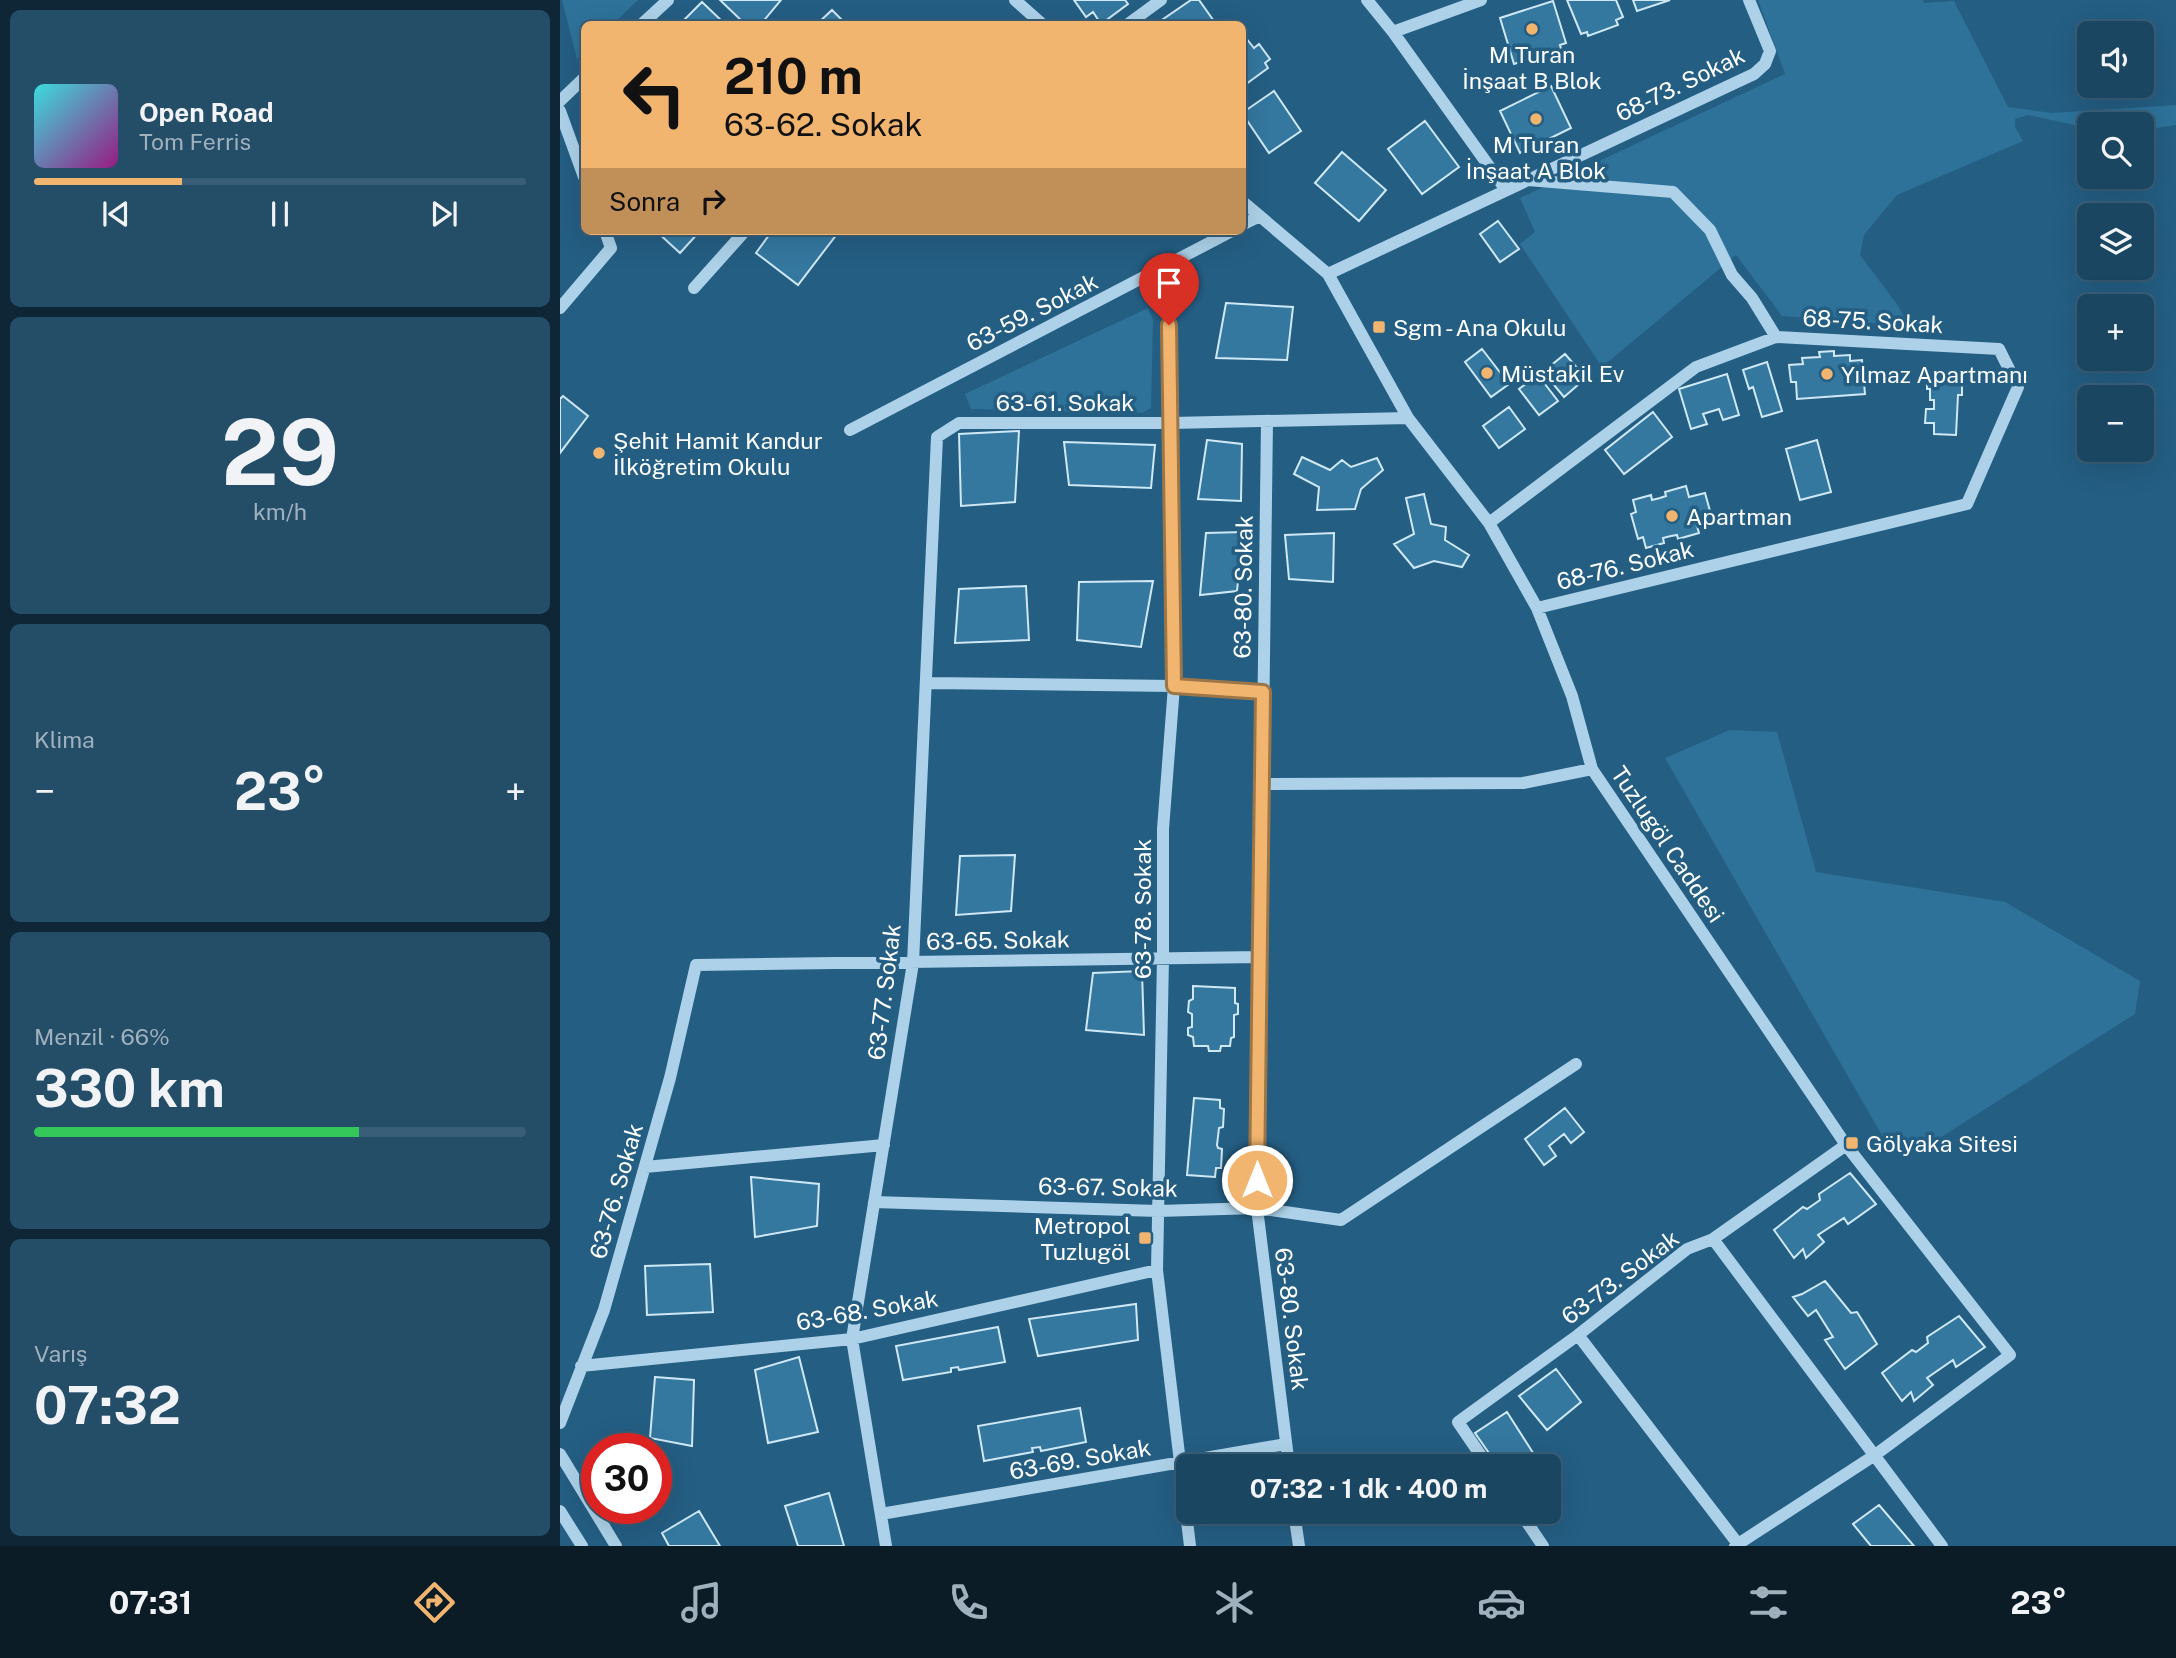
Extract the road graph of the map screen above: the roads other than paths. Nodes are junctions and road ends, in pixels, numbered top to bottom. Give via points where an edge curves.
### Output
1 (668, 0) edge
2 (1016, 0) edge
3 (1161, 0) edge
4 (1367, 0) edge
5 (1481, 0) edge
6 (1749, 0) edge
7 (645, 21) edge
8 (1039, 21) edge
9 (1132, 21) edge
10 (1393, 32) junction
11 (581, 81) edge
12 (560, 101) edge
13 (560, 111) edge
14 (581, 169) edge
15 (1528, 180) junction
16 (1506, 190) junction
17 (1246, 204) edge
18 (1260, 216) junction
19 (1246, 223) edge
20 (606, 235) edge
21 (741, 235) edge
22 (1225, 235) edge
23 (1156, 272) junction
24 (1328, 274) junction
25 (694, 288) dead end
26 (560, 308) edge
27 (1776, 337) junction
28 (1408, 418) junction
29 (1267, 421) junction
30 (1171, 423) junction
31 (850, 430) dead end
32 (937, 437) joint
33 (1967, 504) joint
34 (1489, 523) junction
35 (1538, 608) junction
36 (927, 682) junction
37 (1174, 686) junction
38 (1263, 692) junction
39 (1592, 769) junction
40 (1261, 784) junction
41 (1258, 957) junction
42 (1163, 958) junction
43 (913, 963) junction
44 (696, 965) joint
45 (1576, 1064) dead end
46 (884, 1145) junction
47 (1846, 1145) junction
48 (645, 1167) junction
49 (874, 1202) junction
50 (1257, 1208) junction
51 (1158, 1211) junction
52 (1713, 1239) junction
53 (1157, 1270) junction
54 (1578, 1335) junction
55 (852, 1339) junction
56 (581, 1366) junction
57 (560, 1423) edge
58 (1286, 1444) junction
59 (560, 1454) edge
60 (1178, 1454) edge
61 (1230, 1454) edge
62 (1287, 1454) edge
63 (1480, 1454) edge
64 (1875, 1455) junction
65 (1176, 1464) edge
66 (560, 1511) edge
67 (881, 1514) junction
68 (1187, 1524) edge
69 (1295, 1524) edge
70 (1528, 1524) edge
71 (1736, 1545) edge
72 (582, 1546) edge
73 (617, 1546) edge
74 (886, 1546) edge
75 (1190, 1546) edge
76 (1298, 1546) edge
77 (1543, 1546) edge
78 (1942, 1546) edge

1 - 7 street
2 - 8 street
3 - 9 street
4 - 10 street
5 - 10 street
6 - 15 street, 68-73. Sokak via 1768,45 1769,57 1761,69
10 - 16 street
11 - 12 street
13 - 14 street
15 - 16 street, 68-73. Sokak
15 - 27 street, 68-75. Sokak via 1673,192 1710,230 1732,275
16 - 24 street, 68-73. Sokak
17 - 18 street, Tuzlugöl Caddesi
18 - 19 street
18 - 24 street, Tuzlugöl Caddesi
20 - 26 street via 611,248
21 - 25 street
22 - 23 street, 63-59. Sokak
23 - 30 street, 63-78. Sokak via 1168,307
23 - 31 street, 63-59. Sokak
24 - 28 street, Tuzlugöl Caddesi
27 - 33 street, 68-75. Sokak via 1999,349 2018,387
27 - 34 street via 1696,367
28 - 29 street, 63-61. Sokak
28 - 34 street, Tuzlugöl Caddesi
29 - 30 street, 63-61. Sokak
29 - 38 street, 63-80. Sokak
30 - 32 street, 63-61. Sokak via 959,423
30 - 37 street, 63-78. Sokak
32 - 36 street, 63-77. Sokak
33 - 35 street, 68-76. Sokak
34 - 35 street, Tuzlugöl Caddesi
35 - 39 street, Tuzlugöl Caddesi via 1572,695
36 - 37 street
36 - 43 street, 63-77. Sokak
37 - 38 street
37 - 42 street, 63-78. Sokak via 1163,829
38 - 40 street, 63-80. Sokak
39 - 40 street via 1523,783
39 - 47 street, Tuzlugöl Caddesi
40 - 41 street, 63-80. Sokak
41 - 42 street, 63-65. Sokak
41 - 50 street, 63-80. Sokak
42 - 43 street, 63-65. Sokak
42 - 51 street, 63-78. Sokak
43 - 44 street, 63-65. Sokak
43 - 46 street, 63-77. Sokak
44 - 48 street, 63-76. Sokak
45 - 50 street, 63-67. Sokak via 1341,1220
46 - 48 street
46 - 49 street, 63-77. Sokak
47 - 52 street, 63-73. Sokak
47 - 64 street, Tuzlugöl Caddesi via 2010,1354
48 - 56 street, 63-76. Sokak via 604,1310
49 - 51 street, 63-67. Sokak
49 - 55 street, 63-77. Sokak
50 - 51 street, 63-67. Sokak
50 - 58 street, 63-80. Sokak
51 - 53 street, 63-78. Sokak
52 - 54 street, 63-73. Sokak via 1687,1249
52 - 64 street
53 - 55 street, 63-68. Sokak
53 - 60 street, 63-78. Sokak
54 - 63 street, 63-73. Sokak via 1458,1422
54 - 71 street
55 - 56 street, 63-68. Sokak
55 - 67 street, 63-77. Sokak
56 - 57 street, 63-76. Sokak
58 - 61 street, 63-69. Sokak
58 - 62 street, 63-80. Sokak
59 - 73 street
64 - 71 street
64 - 78 street
65 - 67 street, 63-69. Sokak
66 - 72 street
67 - 74 street, 63-77. Sokak
68 - 75 street, 63-78. Sokak
69 - 76 street
70 - 77 street

